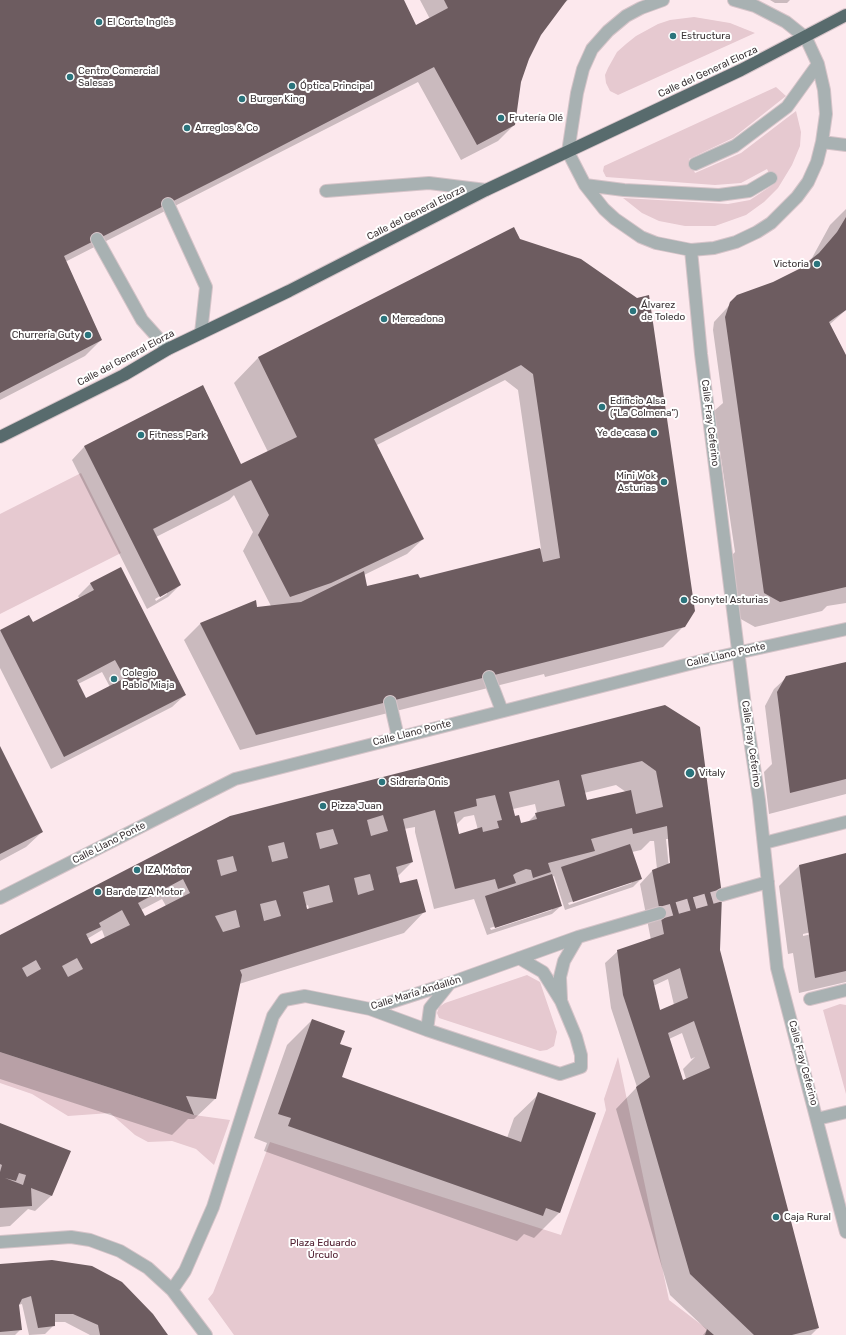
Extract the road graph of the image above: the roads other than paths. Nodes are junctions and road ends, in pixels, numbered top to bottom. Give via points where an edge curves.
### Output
1 (663, 0) edge
2 (734, 0) edge
3 (846, 15) edge
4 (806, 38) junction
5 (818, 64) junction
6 (822, 142) junction
7 (846, 145) edge
8 (568, 152) junction
9 (695, 164) dead end
10 (771, 178) dead end
11 (585, 185) junction
12 (486, 190) junction
13 (326, 191) dead end
14 (168, 204) dead end
15 (97, 239) dead end
16 (691, 250) junction
17 (201, 333) junction
18 (168, 349) junction
19 (0, 438) edge
20 (846, 629) edge
21 (738, 652) junction
22 (489, 677) dead end
23 (390, 702) dead end
24 (502, 711) junction
25 (398, 737) junction
26 (846, 822) edge
27 (764, 843) junction
28 (768, 882) junction
29 (722, 895) tunnel mouth
30 (0, 898) edge
31 (660, 913) tunnel mouth
32 (578, 936) junction
33 (519, 958) junction
34 (450, 983) junction
35 (846, 990) edge
36 (810, 999) dead end
37 (561, 1001) junction
38 (370, 1009) junction
39 (427, 1030) junction
40 (846, 1112) edge
41 (817, 1119) junction
42 (846, 1232) edge
43 (0, 1242) edge
44 (172, 1290) junction
45 (206, 1335) edge

1 - 8 street via 626,16 608,30 592,49 577,92
2 - 4 street via 755,6 786,22
3 - 4 highway, Calle del General Elorza
4 - 5 street
4 - 8 highway, Calle del General Elorza
5 - 6 street via 826,114
5 - 9 street via 787,106 734,146
6 - 7 street
6 - 16 street via 808,182 771,223 736,242 714,248
8 - 11 street
8 - 12 highway, Calle del General Elorza
10 - 11 street via 749,191 719,195 624,190
11 - 16 street via 604,209 641,237 656,243
12 - 13 street via 429,183
12 - 17 highway, Calle del General Elorza
14 - 17 street via 206,287
15 - 18 street via 142,320
16 - 21 street, Calle Fray Ceferino via 701,354
17 - 18 highway, Calle del General Elorza
18 - 19 highway, Calle del General Elorza
20 - 21 street, Calle Llano Ponte
21 - 24 street, Calle Llano Ponte
21 - 27 street, Calle Fray Ceferino
22 - 24 street
23 - 25 street
24 - 25 street, Calle Llano Ponte
25 - 30 street, Calle Llano Ponte via 235,779
26 - 27 street
27 - 28 street, Calle Fray Ceferino
28 - 29 street
28 - 41 street, Calle Fray Ceferino via 777,968
31 - 32 street, Calle María Andallón
32 - 33 street, Calle María Andallón
32 - 37 street via 564,962 560,977
33 - 34 street, Calle María Andallón
33 - 37 street via 543,972
34 - 38 street, Calle María Andallón
34 - 39 street via 430,1008
35 - 36 street
37 - 39 street via 576,1037 581,1067 560,1074
38 - 39 street
38 - 44 street, Calle María Andallón via 305,996 284,1000 273,1016 213,1207 185,1271
40 - 41 street
41 - 42 street, Calle Fray Ceferino
43 - 44 street via 71,1237 90,1240 120,1251 148,1268
44 - 45 street

